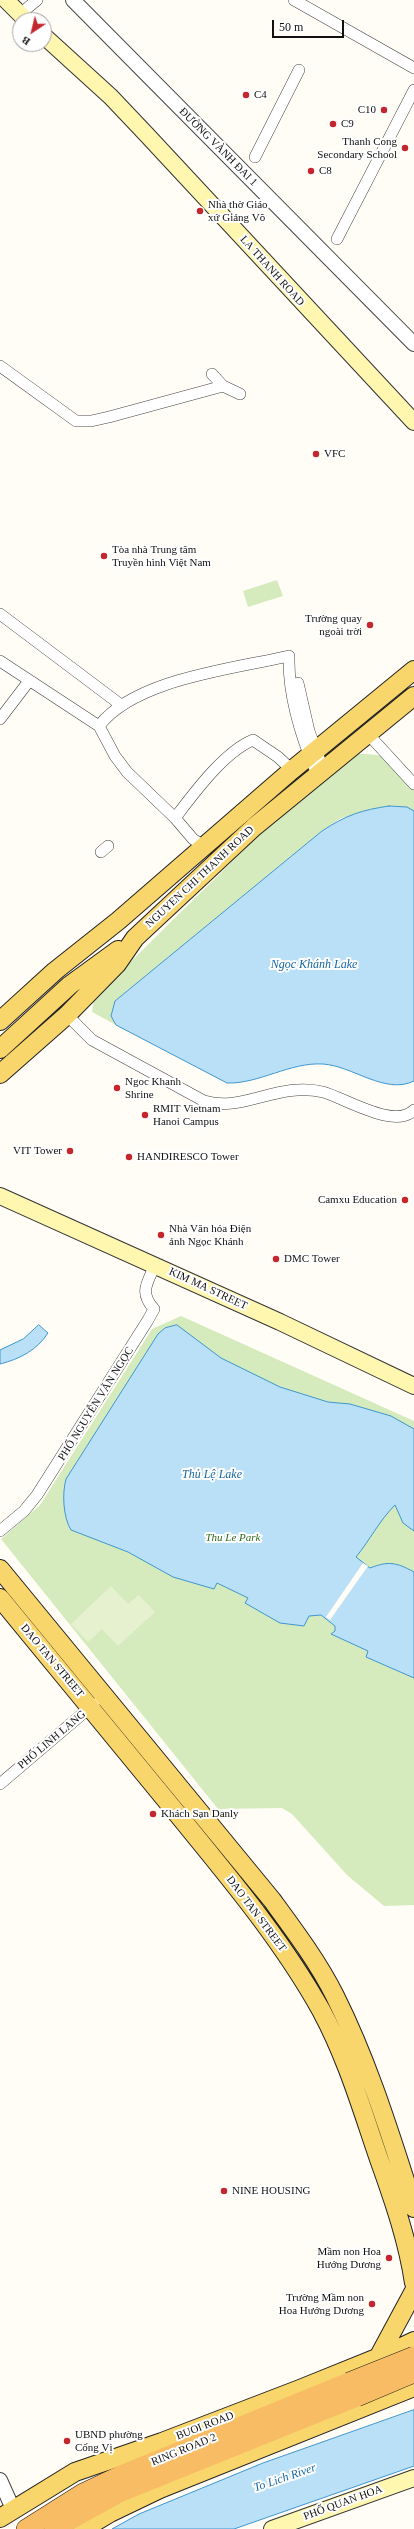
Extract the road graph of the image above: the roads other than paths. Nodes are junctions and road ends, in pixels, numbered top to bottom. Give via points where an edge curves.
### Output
1 (6, 0) edge
2 (37, 0) edge
3 (73, 0) edge
4 (294, 0) edge
5 (18, 12) edge
6 (27, 12) edge
7 (52, 43) edge
8 (414, 68) edge
9 (299, 70) dead end
10 (414, 90) edge
11 (254, 157) dead end
12 (337, 239) dead end
13 (414, 344) edge
14 (0, 366) edge
15 (212, 374) dead end
16 (223, 386) junction
17 (240, 394) dead end
18 (414, 422) edge
19 (0, 614) edge
20 (0, 661) edge
21 (414, 670) edge
22 (29, 681) junction
23 (414, 696) edge
24 (121, 705) junction
25 (0, 719) edge
26 (99, 726) junction
27 (368, 734) junction
28 (312, 753) junction
29 (292, 770) junction
30 (320, 772) junction
31 (414, 784) edge
32 (175, 818) junction
33 (205, 847) junction
34 (118, 921) junction
35 (135, 938) junction
36 (70, 985) junction
37 (67, 1015) junction
38 (0, 1022) edge
39 (0, 1049) edge
40 (0, 1074) edge
41 (414, 1110) edge
42 (0, 1196) edge
43 (155, 1265) junction
44 (414, 1386) edge
45 (0, 1531) edge
46 (0, 1569) edge
47 (0, 1598) edge
48 (97, 1702) junction
49 (0, 1784) edge
50 (373, 2112) junction
51 (414, 2208) edge
52 (414, 2283) edge
53 (414, 2291) edge
54 (414, 2340) edge
55 (384, 2355) junction
56 (414, 2356) edge
57 (414, 2373) edge
58 (410, 2389) edge
59 (353, 2390) junction
60 (414, 2478) edge
61 (0, 2480) edge
62 (7, 2514) edge
63 (26, 2529) edge
64 (54, 2529) edge
65 (83, 2529) edge
66 (272, 2529) edge

1 - 5 main road
2 - 6 street
3 - 13 street, ĐƯỜNG VÀNH ĐAI 1
4 - 8 street
7 - 18 main road, LA THANH ROAD via 111,97
9 - 11 street
10 - 12 street
14 - 16 street via 76,421 109,417
15 - 16 street
16 - 17 street
19 - 24 street
20 - 22 street
21 - 28 main road, NGUYEN CHI THANH ROAD
22 - 25 street
22 - 26 street
23 - 27 main road, NGUYEN CHI THANH ROAD
24 - 26 street
24 - 28 street via 166,684 289,656 296,673
26 - 32 street via 120,763 140,786
27 - 30 main road, NGUYEN CHI THANH ROAD
27 - 31 street
28 - 29 main road, NGUYEN CHI THANH ROAD
28 - 30 street
29 - 32 street via 278,756 253,740 242,745 201,784
29 - 33 main road, NGUYEN CHI THANH ROAD
30 - 35 main road, NGUYEN CHI THANH ROAD via 254,827
32 - 33 street via 192,839
33 - 34 main road, NGUYEN CHI THANH ROAD
34 - 36 main road
34 - 38 main road, NGUYEN CHI THANH ROAD via 55,971
35 - 36 main road
35 - 37 main road, NGUYEN CHI THANH ROAD via 117,964
36 - 39 main road
37 - 40 main road, NGUYEN CHI THANH ROAD
37 - 41 street via 92,1040 204,1102 216,1105 285,1090 306,1090 324,1093 395,1118 410,1114
42 - 43 main road, KIM MA STREET
43 - 44 main road, KIM MA STREET
43 - 45 street, PHỐ NGUYỄN VĂN NGỌC via 145,1289 147,1300 154,1310 37,1495 24,1511
46 - 48 main road, DAO TAN STREET
47 - 48 main road, DAO TAN STREET
48 - 49 street, PHỐ LINH LANG
48 - 50 main road, DAO TAN STREET via 291,1960 333,2033
50 - 51 main road, DAO TAN STREET
50 - 52 main road, DAO TAN STREET via 411,2261
53 - 55 main road
54 - 55 main road, BUOI ROAD
55 - 58 main road via 402,2359 408,2370
55 - 62 main road, BUOI ROAD via 162,2442 89,2466 54,2484
56 - 59 highway, bridge
57 - 59 highway, bridge
58 - 65 main road via 160,2489
59 - 63 highway, RING ROAD 2 via 121,2475 83,2493
59 - 64 highway, RING ROAD 2 via 119,2493
60 - 66 main road, PHỐ QUAN HOA
61 - 62 street

